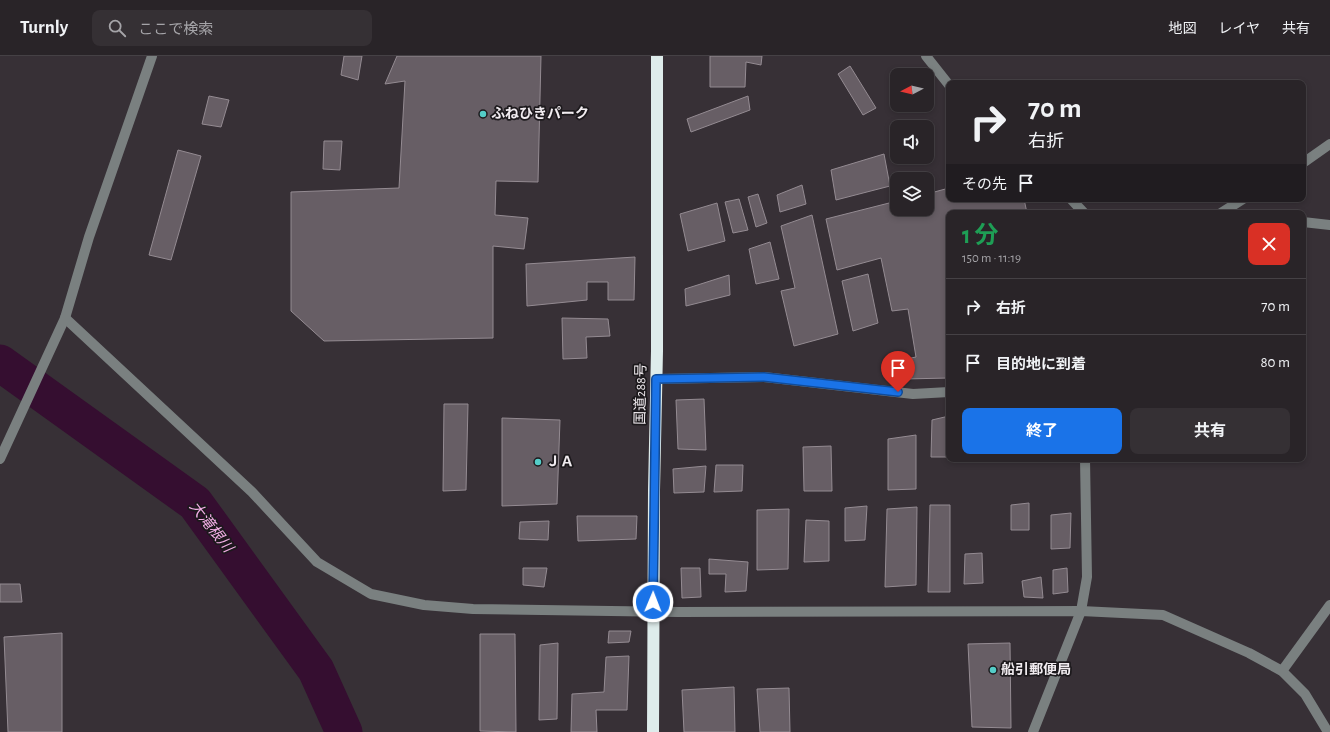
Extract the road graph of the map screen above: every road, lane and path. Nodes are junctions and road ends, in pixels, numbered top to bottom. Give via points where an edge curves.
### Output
1 (152, 56) edge
2 (658, 56) edge
3 (926, 56) edge
4 (946, 81) edge
5 (1330, 144) edge
6 (1306, 161) edge
7 (1074, 202) edge
8 (1238, 202) edge
9 (1081, 210) edge
10 (1226, 210) edge
11 (1306, 222) edge
12 (1330, 225) edge
13 (65, 318) junction
14 (656, 379) junction
15 (946, 392) edge
16 (0, 459) edge
17 (1085, 462) edge
18 (1330, 605) edge
19 (1081, 611) junction
20 (653, 612) junction
21 (1282, 671) junction
22 (653, 732) edge
23 (1033, 732) edge
24 (1328, 732) edge

1 - 13 street via 89,237
2 - 14 highway, 国道288号
3 - 4 street
5 - 6 street
7 - 9 street
8 - 10 street
11 - 12 street
13 - 16 street
13 - 20 street via 252,492 317,562 371,594 424,605 473,609
14 - 15 street via 764,377 913,394
14 - 20 highway, 国道288号
17 - 19 street via 1087,577
18 - 21 street
19 - 20 street
19 - 21 street via 1163,615 1250,653
19 - 23 street
20 - 22 highway, 国道288号
21 - 24 street via 1305,694

